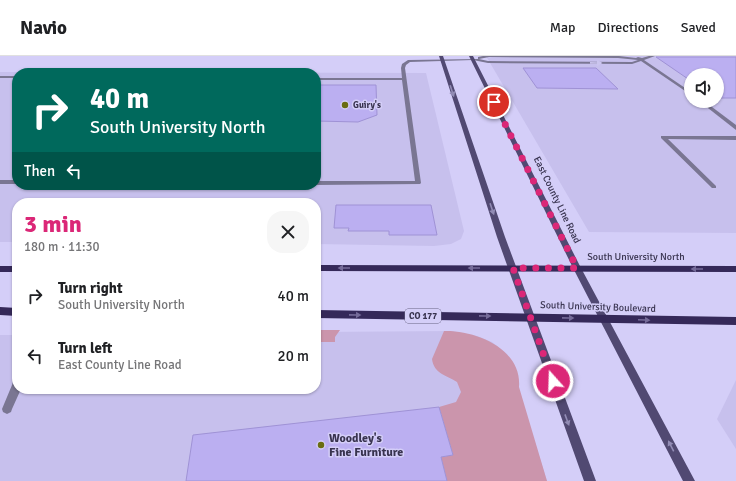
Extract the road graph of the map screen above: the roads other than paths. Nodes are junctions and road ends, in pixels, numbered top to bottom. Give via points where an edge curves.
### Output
1 (653, 56) edge
2 (405, 57) edge
3 (441, 58) edge
4 (472, 58) edge
5 (638, 58) edge
6 (412, 60) junction
7 (0, 77) edge
8 (12, 77) edge
9 (321, 79) edge
10 (405, 79) junction
11 (684, 89) edge
12 (710, 108) edge
13 (736, 128) edge
14 (736, 138) edge
15 (0, 182) edge
16 (12, 182) edge
17 (321, 183) edge
18 (714, 187) dead end
19 (321, 268) edge
20 (513, 268) junction
21 (577, 268) junction
22 (0, 269) edge
23 (12, 269) edge
24 (736, 269) edge
25 (0, 311) edge
26 (12, 312) edge
27 (321, 314) edge
28 (530, 317) junction
29 (605, 319) junction
30 (736, 321) edge
31 (13, 394) edge
32 (7, 409) dead end
33 (590, 481) edge
34 (689, 481) edge

1 - 5 lane
2 - 6 lane
3 - 4 lane
3 - 6 lane
3 -> 20 main road
4 - 5 lane via 488,62 614,63 632,63
4 - 21 main road, East County Line Road
5 - 11 lane
6 - 10 lane via 404,64
7 - 8 lane
9 - 10 lane
10 - 17 lane via 418,183
12 - 13 lane
14 - 18 lane via 663,137
15 - 16 lane
20 -> 19 main road
20 - 21 main road, South University North
20 - 28 main road
24 -> 21 main road, South University North
21 - 29 main road, East County Line Road
22 - 23 main road
25 - 26 main road
27 -> 28 main road, South University Boulevard / CO 177
28 -> 29 main road, South University Boulevard / CO 177
28 -> 33 main road
29 -> 30 main road, South University Boulevard / CO 177
34 -> 29 main road, East County Line Road
31 - 32 lane

